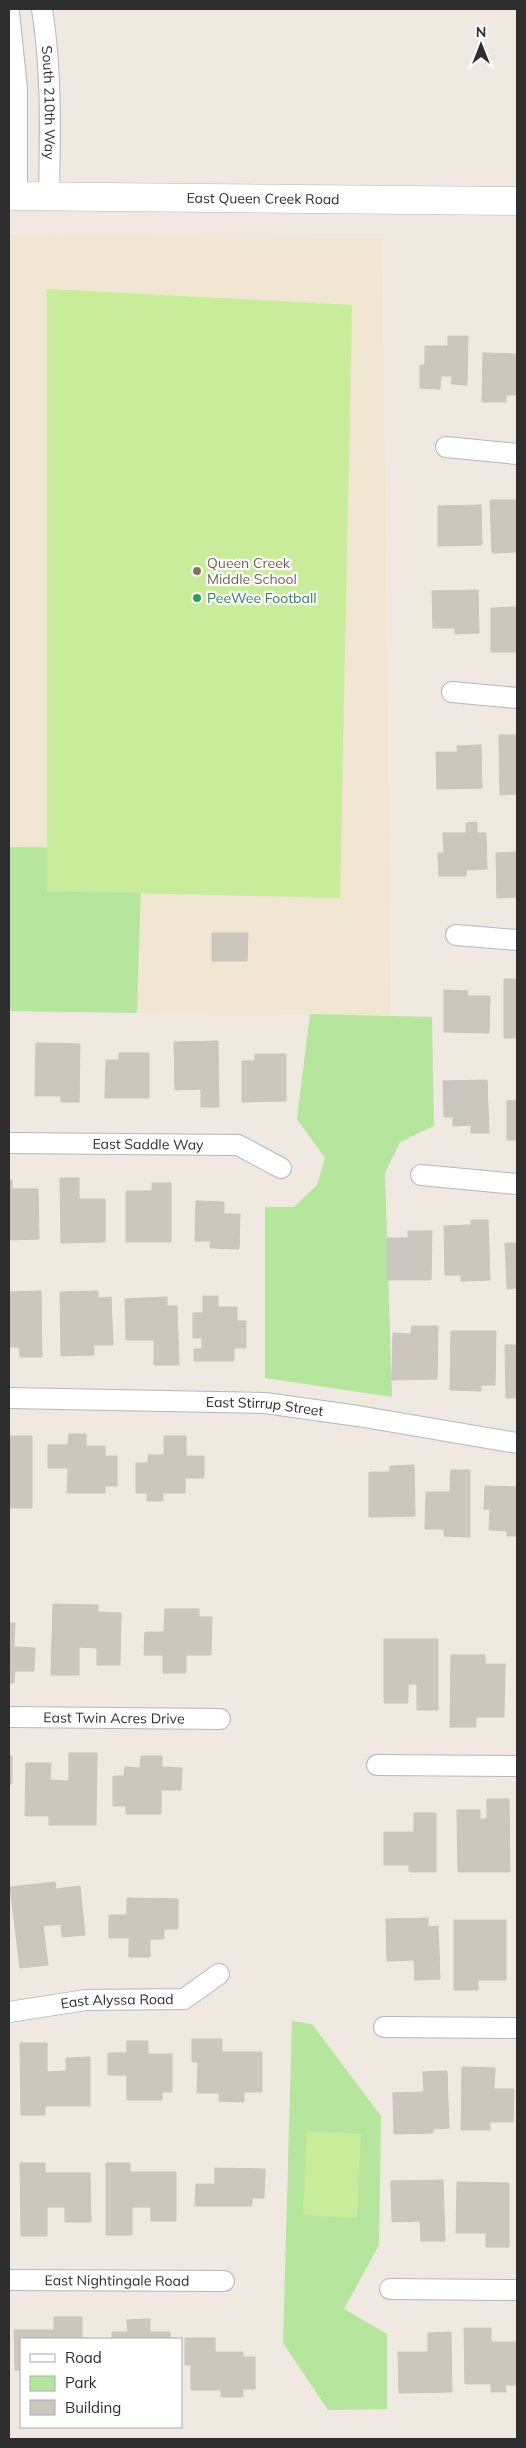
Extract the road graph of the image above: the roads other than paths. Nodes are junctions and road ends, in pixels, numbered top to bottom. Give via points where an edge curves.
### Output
1 (42, 9) edge
2 (9, 12) edge
3 (13, 196) edge
4 (49, 196) junction
5 (517, 201) edge
6 (446, 447) dead end
7 (517, 454) edge
8 (452, 692) dead end
9 (517, 698) edge
10 (456, 935) dead end
11 (517, 940) edge
12 (9, 1143) edge
13 (281, 1168) dead end
14 (421, 1174) dead end
15 (517, 1184) edge
16 (9, 1398) edge
17 (517, 1443) edge
18 (9, 1717) edge
19 (220, 1719) dead end
20 (377, 1765) dead end
21 (517, 1766) edge
22 (219, 1974) dead end
23 (9, 2012) edge
24 (384, 2027) dead end
25 (517, 2028) edge
26 (9, 2280) edge
27 (224, 2281) dead end
28 (390, 2289) dead end
29 (517, 2290) edge

1 - 4 street, South 210th Way via 47,36
2 - 3 street via 17,89
3 - 4 main road, East Queen Creek Road
4 - 5 main road, East Queen Creek Road
6 - 7 street
8 - 9 street
10 - 11 street
12 - 13 street, East Saddle Way via 238,1145
14 - 15 street
16 - 17 street, East Stirrup Street via 265,1403
18 - 19 street, East Twin Acres Drive
20 - 21 street
22 - 23 street, East Alyssa Road via 184,1999 86,2000
24 - 25 street
26 - 27 street, East Nightingale Road
28 - 29 street

